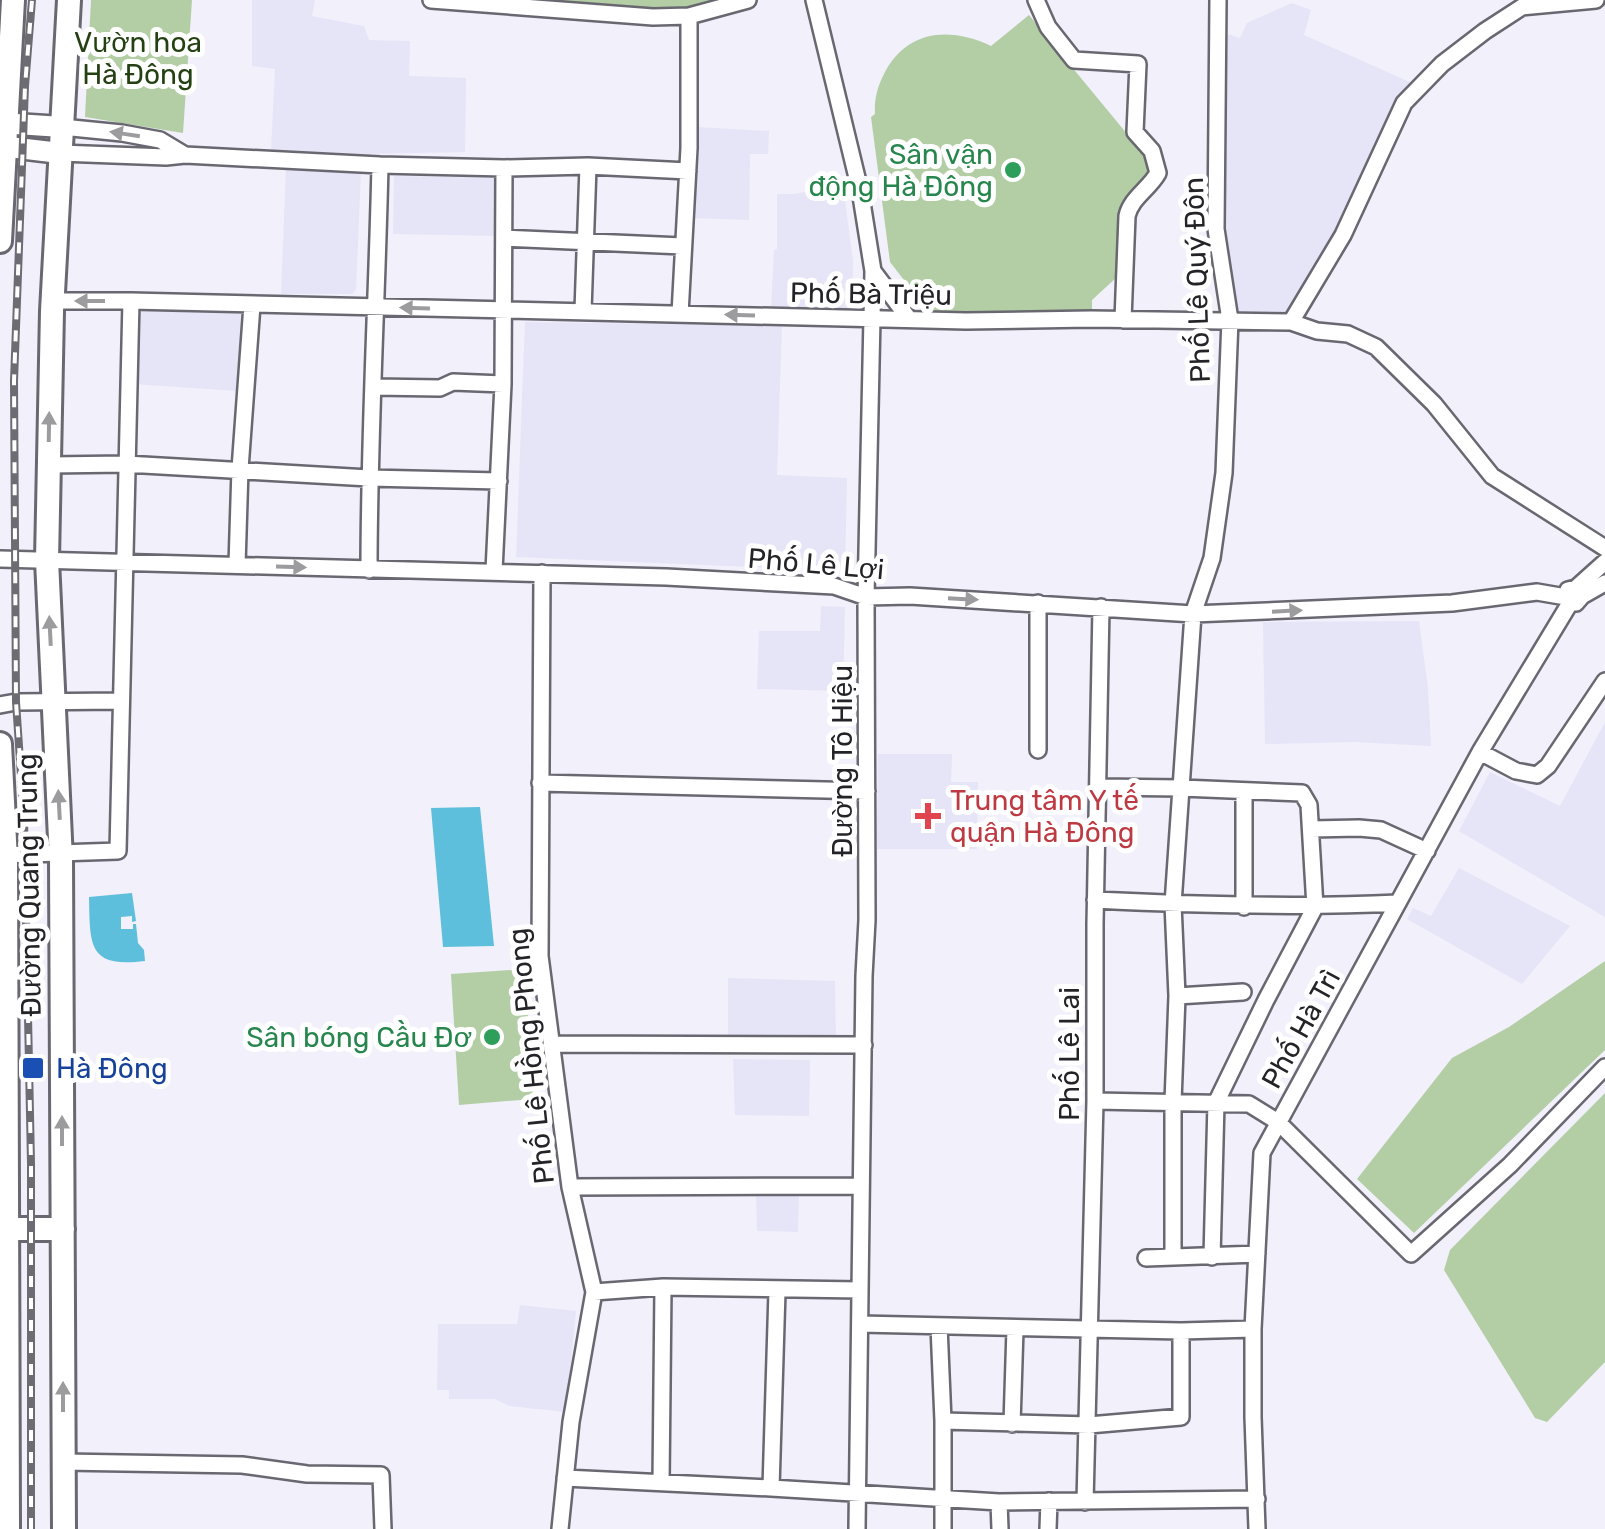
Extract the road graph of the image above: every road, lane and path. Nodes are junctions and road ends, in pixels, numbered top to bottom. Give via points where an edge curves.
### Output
1 (13, 0) edge
2 (69, 0) edge
3 (432, 0) edge
4 (748, 0) edge
5 (814, 0) edge
6 (1036, 0) edge
7 (1218, 0) edge
8 (1596, 0) edge
9 (689, 16) junction
10 (68, 128) junction
11 (3, 134) edge
12 (67, 153) junction
13 (184, 155) junction
14 (380, 165) junction
15 (588, 166) junction
16 (504, 168) junction
17 (688, 171) junction
18 (504, 238) junction
19 (0, 241) edge
20 (584, 243) junction
21 (682, 246) junction
22 (873, 271) junction
23 (131, 300) junction
24 (52, 301) junction
25 (252, 305) junction
26 (377, 307) junction
27 (503, 310) junction
28 (583, 311) junction
29 (680, 314) junction
30 (872, 319) junction
31 (909, 319) junction
32 (1124, 320) junction
33 (1230, 320) junction
34 (1292, 322) junction
35 (503, 384) junction
36 (374, 387) junction
37 (126, 464) junction
38 (49, 466) junction
39 (240, 470) junction
40 (369, 478) junction
41 (498, 481) junction
42 (1605, 548) edge
43 (0, 559) edge
44 (47, 560) junction
45 (1605, 562) edge
46 (124, 563) junction
47 (237, 566) junction
48 (369, 570) junction
49 (494, 571) junction
50 (542, 573) junction
51 (1605, 583) edge
52 (866, 596) junction
53 (1573, 596) junction
54 (1038, 603) junction
55 (1102, 606) junction
56 (1193, 614) junction
57 (1605, 681) edge
58 (121, 701) junction
59 (54, 702) junction
60 (0, 704) edge
61 (0, 744) edge
62 (1038, 750) dead end
63 (1480, 752) junction
64 (540, 782) junction
65 (1098, 787) junction
66 (1182, 788) junction
67 (1244, 790) junction
68 (867, 791) junction
69 (1312, 829) junction
70 (1427, 851) junction
71 (3, 854) edge
72 (61, 854) junction
73 (1096, 900) junction
74 (1398, 903) junction
75 (1173, 904) junction
76 (1244, 907) junction
77 (1314, 907) junction
78 (1243, 992) dead end
79 (1177, 996) junction
80 (552, 1044) junction
81 (864, 1045) junction
82 (3, 1053) edge
83 (1605, 1067) edge
84 (1095, 1101) junction
85 (1173, 1102) junction
86 (1216, 1102) junction
87 (1278, 1122) junction
88 (862, 1186) junction
89 (570, 1188) junction
90 (63, 1228) junction
91 (4, 1229) edge
92 (1256, 1254) junction
93 (1173, 1257) junction
94 (1212, 1257) junction
95 (1146, 1258) dead end
96 (663, 1287) junction
97 (860, 1290) junction
98 (777, 1291) junction
99 (594, 1292) junction
100 (860, 1324) junction
101 (939, 1326) junction
102 (1090, 1328) junction
103 (1015, 1329) junction
104 (1254, 1329) junction
105 (1182, 1331) junction
106 (943, 1421) junction
107 (1012, 1424) junction
108 (1088, 1425) junction
109 (63, 1462) junction
110 (565, 1478) junction
111 (662, 1483) junction
112 (771, 1488) junction
113 (856, 1495) junction
114 (942, 1497) junction
115 (1257, 1499) junction
116 (1048, 1501) junction
117 (1000, 1502) junction
118 (1085, 1502) junction
119 (8, 1529) edge
120 (64, 1529) edge
121 (383, 1529) edge
122 (560, 1529) edge
123 (856, 1529) edge
124 (944, 1529) edge
125 (1000, 1529) edge
126 (1048, 1529) edge
127 (1257, 1529) edge

1 - 11 highway
2 - 10 highway, Đường Quang Trung
3 - 9 street
4 - 9 street
5 - 22 street, Đường Tô Hiệu
6 - 32 street via 1074,60 1138,64 1135,132 1152,152 1158,173 1126,216
7 - 33 street, Phố Lê Quý Đôn via 1216,229
8 - 34 street via 1522,7 1442,64 1414,93
9 - 17 street
10 - 11 main road
10 - 12 highway, Đường Quang Trung
13 -> 10 street via 160,140
11 - 12 main road
11 - 19 highway
12 - 13 street
12 - 24 highway, Đường Quang Trung
13 - 14 street
14 - 16 street
14 - 26 street
15 - 16 street
15 - 17 street
15 - 20 street
16 - 18 street
17 - 21 street
18 - 20 street
18 - 27 street
20 - 21 street
20 - 28 street
21 - 29 street
22 - 30 street, Đường Tô Hiệu
22 - 31 street
23 -> 24 street, Phố Bà Triệu
23 - 25 street, Phố Bà Triệu
23 - 37 street
38 -> 24 highway, Đường Quang Trung
25 - 26 street, Phố Bà Triệu
25 - 39 street
27 -> 26 street, Phố Bà Triệu
26 - 36 street
27 - 28 street, Phố Bà Triệu
27 - 35 street
28 - 29 street, Phố Bà Triệu
30 -> 29 street, Phố Bà Triệu
30 - 31 street, Phố Bà Triệu
30 - 52 street, Đường Tô Hiệu
31 - 32 street, Phố Bà Triệu
32 - 33 street, Phố Bà Triệu
33 - 34 street, Phố Bà Triệu
33 - 56 street, Phố Lê Quý Đôn via 1224,473 1212,558
34 - 42 street, Phố Bà Triệu via 1376,346 1492,476
35 - 36 street
35 - 41 street
36 - 40 street
37 - 38 street
37 - 39 street
37 - 46 street
38 - 44 highway, Đường Quang Trung
39 - 40 street
39 - 47 street
40 - 41 street
40 - 48 street
41 - 49 street
43 - 44 street, Phố Lê Lợi
44 - 46 street, Phố Lê Lợi
59 -> 44 highway, Đường Quang Trung
45 - 53 street
46 - 47 street, Phố Lê Lợi
46 - 58 street
47 -> 48 street, Phố Lê Lợi
48 - 49 street, Phố Lê Lợi
49 - 50 street, Phố Lê Lợi
50 - 52 street, Phố Lê Lợi via 834,586
50 - 64 street, Phố Lê Hồng Phong
51 - 53 street
52 -> 54 street, Phố Lê Lợi
52 - 68 street, Đường Tô Hiệu
56 -> 53 street, Phố Lê Lợi via 1452,603 1537,592
53 - 63 street, Phố Hà Trì
54 - 55 street, Phố Lê Lợi
54 - 62 street
55 - 56 street, Phố Lê Lợi
55 - 65 street, Phố Lê Lai
56 - 66 street, Phố Lê Quý Đôn
57 - 63 street via 1536,775
58 - 59 street
58 - 72 street via 118,852
59 - 60 street
72 -> 59 highway, Đường Quang Trung
61 - 71 highway, Đường Quang Trung
63 - 70 street, Phố Hà Trì
64 - 68 street
64 - 80 street, Phố Lê Hồng Phong via 540,956
65 - 66 street
65 - 73 street, Phố Lê Lai
66 - 67 street
66 - 75 street, Phố Lê Quý Đôn
67 - 69 street via 1302,793
67 - 76 street
68 - 81 street, Đường Tô Hiệu
69 - 70 street via 1381,830
69 - 77 street
70 - 74 street, Phố Hà Trì
71 - 72 street
71 - 82 highway, Đường Quang Trung
90 -> 72 highway, Đường Quang Trung
73 - 75 street
73 - 84 street, Phố Lê Lai
74 - 77 street
74 - 87 street, Phố Hà Trì
75 - 76 street
75 - 79 street, Phố Lê Quý Đôn
76 - 77 street
77 - 86 street
78 - 79 street
79 - 85 street, Phố Lê Quý Đôn
80 - 81 street
80 - 89 street, Phố Lê Hồng Phong
81 - 88 street, Đường Tô Hiệu
82 - 91 highway, Đường Quang Trung
83 - 87 street via 1411,1254
84 - 85 street
84 - 102 street, Phố Lê Lai
85 - 86 street
85 - 93 street, Phố Lê Quý Đôn
86 - 87 street via 1250,1104
86 - 94 street
87 - 92 street, Phố Hà Trì via 1262,1153
88 - 89 street
88 - 97 street, Đường Tô Hiệu
89 - 99 street, Phố Lê Hồng Phong
90 - 91 highway
109 -> 90 highway, Đường Quang Trung
91 - 119 highway, Đường Quang Trung
92 - 94 street
92 - 104 street, Phố Hà Trì
93 - 94 street
93 - 95 street
96 - 98 street
96 - 99 street
96 - 111 street
97 - 98 street
97 - 100 street, Đường Tô Hiệu
98 - 112 street
99 - 110 street, Phố Lê Hồng Phong
100 - 101 street
100 - 113 street, Đường Tô Hiệu
101 - 103 street
101 - 106 street
102 - 103 street
102 - 105 street
102 - 108 street, Phố Lê Lai
103 - 107 street
104 - 105 street
104 - 115 street, Phố Hà Trì
105 - 108 street via 1182,1417
106 - 107 street
106 - 114 street
107 - 108 street
108 - 118 street, Phố Lê Lai
109 - 120 highway, Đường Quang Trung
109 - 121 street via 381,1474
110 - 111 street
110 - 122 street, Phố Lê Hồng Phong
111 - 112 street
112 - 113 street
113 - 114 street
113 - 123 street, Đường Tô Hiệu
114 - 117 street
114 - 124 street
115 - 118 street
115 - 127 street, Phố Hà Trì
116 - 117 street
116 - 118 street
116 - 126 street
117 - 125 street

